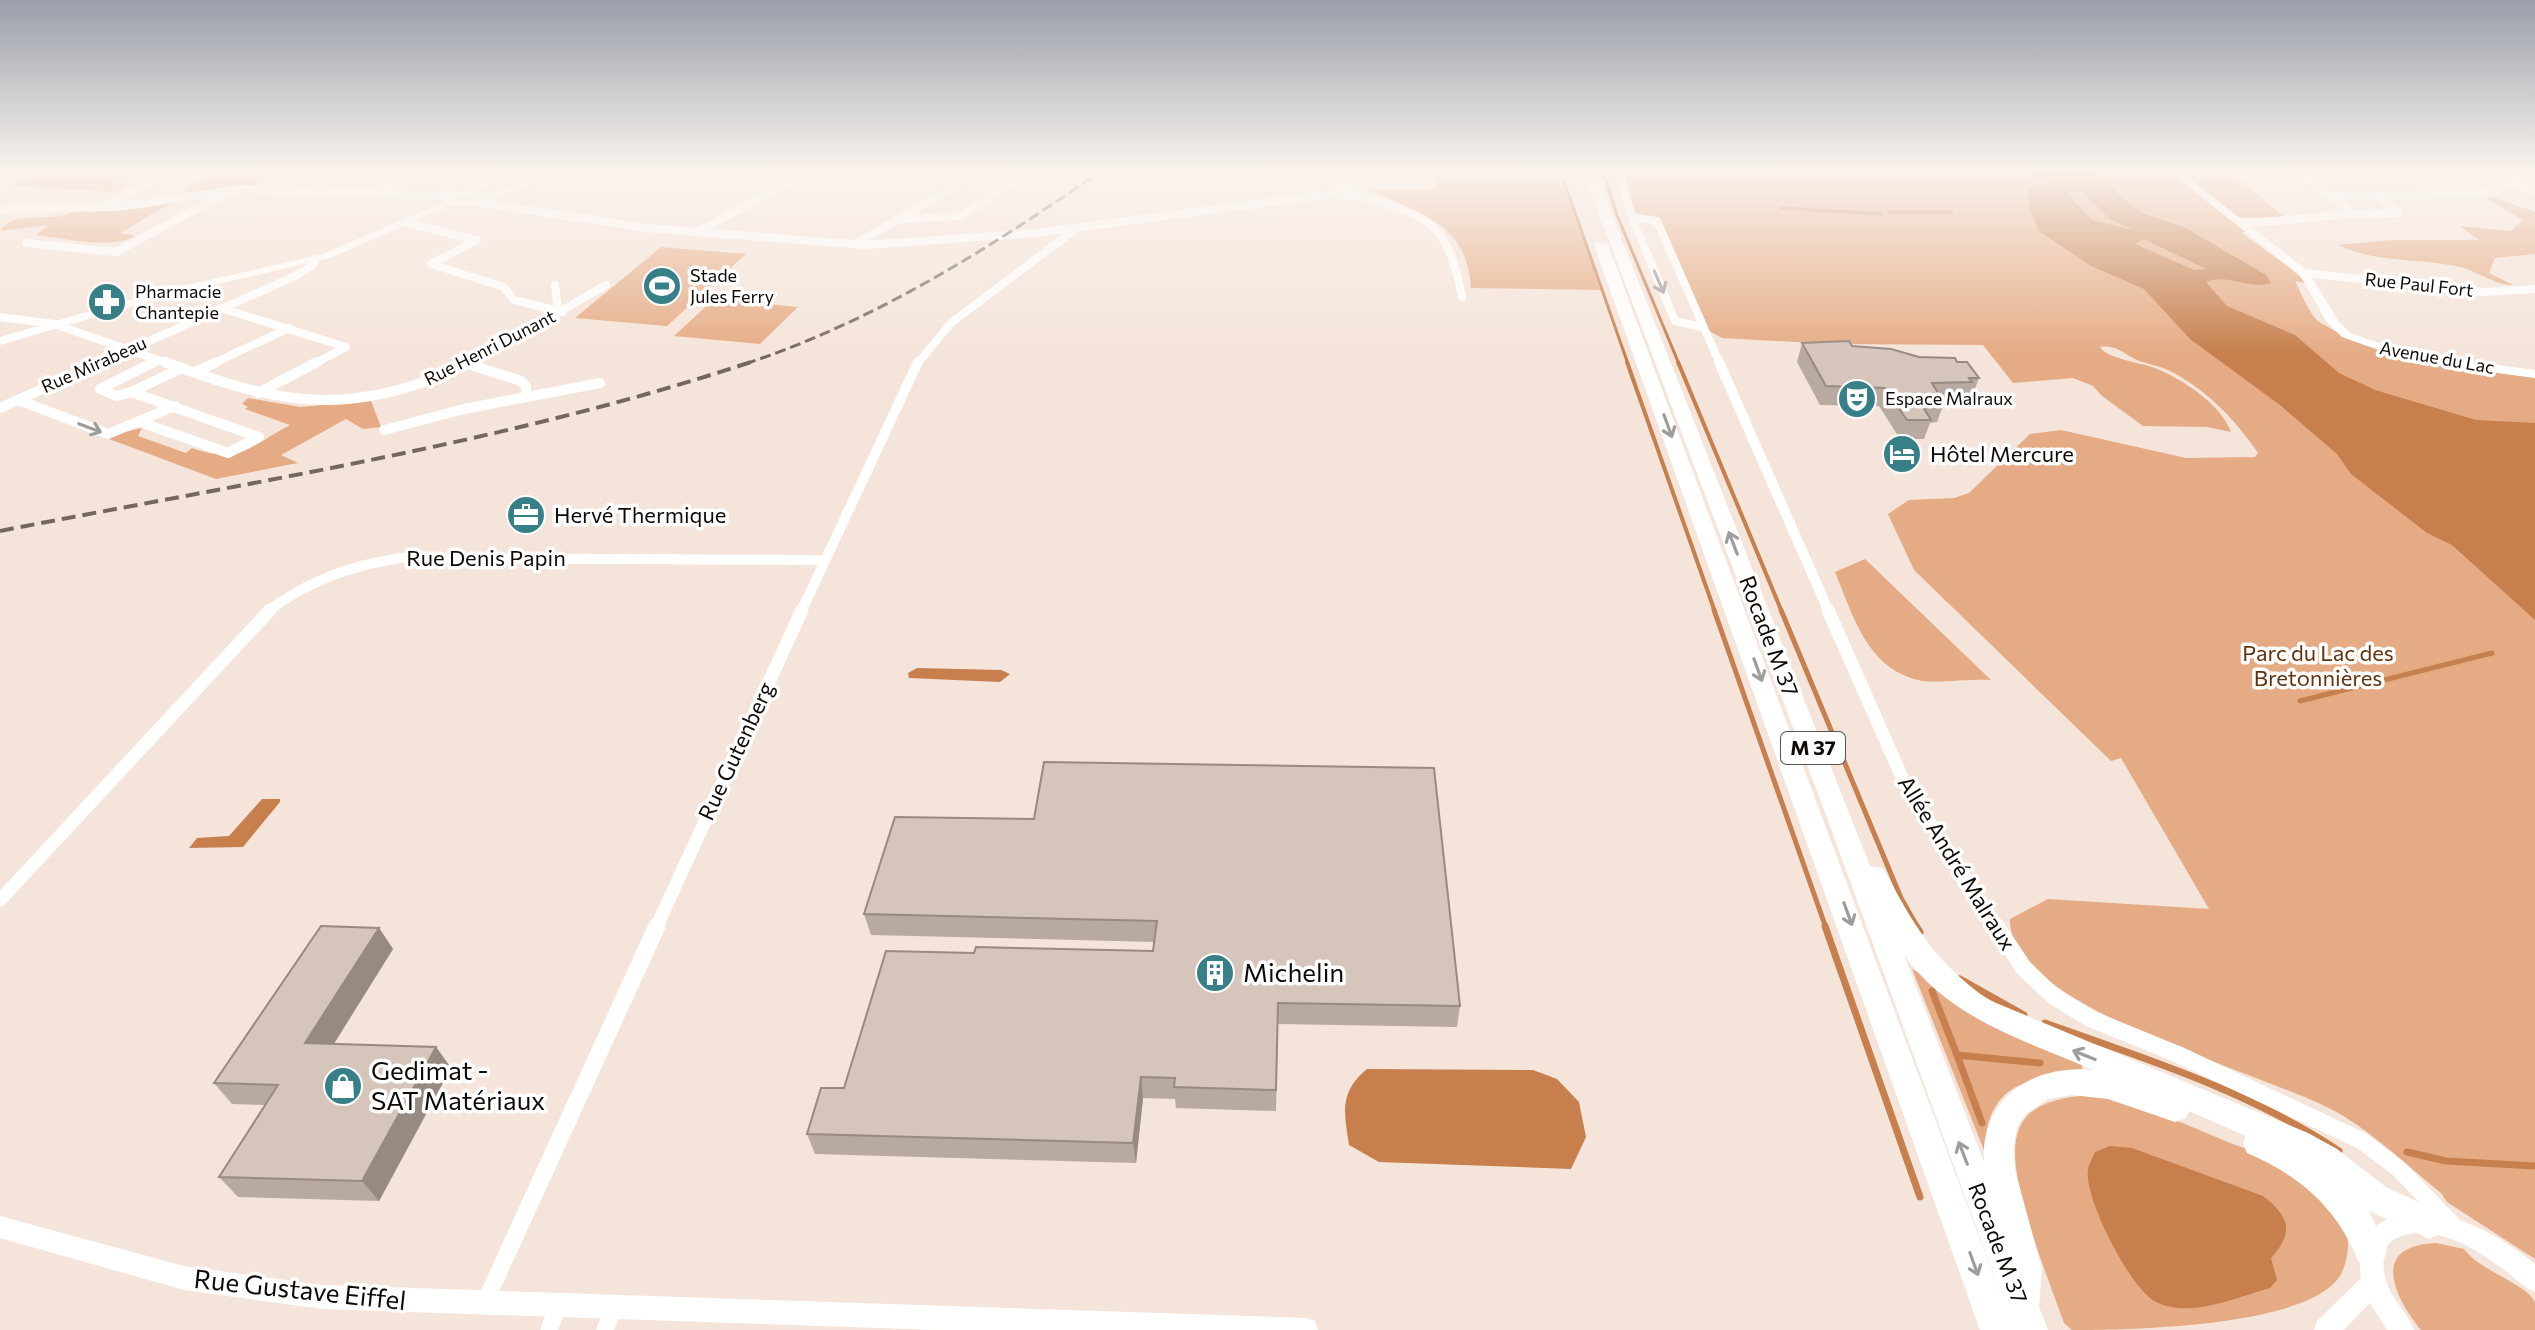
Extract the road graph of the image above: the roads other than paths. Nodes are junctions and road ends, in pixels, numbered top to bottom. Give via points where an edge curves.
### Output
1 (156, 231) edge
2 (388, 231) edge
3 (441, 231) edge
4 (683, 231) edge
5 (699, 231) edge
6 (880, 231) edge
7 (1051, 231) edge
8 (1072, 231) edge
9 (1434, 231) edge
10 (1596, 231) edge
11 (1612, 231) edge
12 (1638, 231) edge
13 (1661, 231) edge
14 (2252, 231) edge
15 (695, 233) junction
16 (1035, 233) junction
17 (26, 243) dead end
18 (1051, 244) junction
19 (855, 245) junction
20 (316, 259) junction
21 (2304, 273) junction
22 (555, 285) dead end
23 (606, 285) dead end
24 (2535, 289) edge
25 (1462, 297) dead end
26 (221, 308) junction
27 (561, 311) junction
28 (0, 317) edge
29 (55, 324) junction
30 (1702, 327) junction
31 (289, 328) junction
32 (0, 341) edge
33 (128, 350) junction
34 (158, 360) junction
35 (468, 364) junction
36 (182, 368) junction
37 (195, 372) junction
38 (2535, 374) edge
39 (600, 383) dead end
40 (131, 392) junction
41 (258, 393) junction
42 (526, 397) junction
43 (18, 400) junction
44 (175, 406) junction
45 (0, 408) edge
46 (140, 422) junction
47 (384, 430) dead end
48 (823, 560) junction
49 (1835, 807) junction
50 (0, 900) edge
51 (2429, 1223) junction
52 (0, 1227) edge
53 (2459, 1231) junction
54 (2371, 1251) junction
55 (2535, 1280) edge
56 (2373, 1283) junction
57 (484, 1304) junction
58 (558, 1306) junction
59 (610, 1319) edge
60 (817, 1322) edge
61 (854, 1322) edge
62 (2028, 1322) edge
63 (1064, 1325) edge
64 (1113, 1326) edge
65 (549, 1330) edge
66 (1306, 1330) edge
67 (1997, 1330) edge
68 (2326, 1330) edge
69 (2402, 1330) edge

1 - 17 street via 116,252
2 - 20 street
3 - 27 street via 477,240 431,264 504,287 514,300
4 - 15 street
5 - 15 street
6 - 19 street
7 - 16 street
8 - 18 street, Rue Gutenberg
9 - 25 street via 1453,251
10 -> 67 highway, Rocade M 37 / M 37
49 -> 11 highway, Rocade M 37 / M 37
12 -> 30 street via 1675,321
13 - 30 street, Allée André Malraux
14 - 21 street, Avenue du Lac
15 - 19 street
16 - 18 street
16 - 19 street
18 - 48 street, Rue Gutenberg via 951,323 926,350 895,402
20 - 26 street, Rue Mirabeau via 295,276
20 - 29 street
21 - 24 street, Rue Paul Fort via 2484,292
21 - 38 street, Avenue du Lac via 2338,328 2370,346
22 - 27 street
23 - 27 street, Rue Henri Dunant
26 - 31 street
26 - 33 street, Rue Mirabeau
27 - 35 street, Rue Henri Dunant
28 - 29 street, Rue Henri Dunant
29 - 32 street
29 - 33 street, Rue Henri Dunant
30 - 53 street, Allée André Malraux via 1905,784 2023,967 2053,996 2091,1019 2362,1141 2399,1169
31 - 37 street
31 - 41 street via 346,347
33 - 34 street, Rue Henri Dunant
33 - 43 street, Rue Mirabeau
34 - 36 street, Rue Henri Dunant
34 - 40 street via 100,389 117,396
35 - 41 street, Rue Henri Dunant via 423,384 367,397 306,401
35 - 42 street via 521,381
36 - 37 street, Rue Henri Dunant
36 - 40 street
37 - 41 street, Rue Henri Dunant
39 - 42 street
40 - 44 street
42 - 47 street
43 - 45 street, Rue Mirabeau
43 -> 46 street via 108,434
44 - 46 street
44 - 46 street via 259,437 228,453
48 - 50 street, Rue Denis Papin via 422,556 333,573 265,613
48 - 57 street, Rue Gutenberg
51 -> 49 highway, M 37 via 2375,1198 2297,1143 2014,1025 1946,985 1901,932
62 -> 49 highway, Rocade M 37 / M 37
51 - 53 street
51 - 54 street via 2391,1228 2381,1233
52 - 57 street, Rue Gustave Eiffel via 230,1286 322,1297
53 - 55 street via 2488,1244
54 - 56 street
54 - 62 highway, M 37 via 2351,1207 2298,1161 2134,1093 2061,1082 2013,1105 1998,1134 2002,1182 2026,1270
56 - 68 street
56 - 69 street
57 - 58 street, Rue Gustave Eiffel
58 - 59 street, Rue Gustave Eiffel
58 - 65 street
59 - 60 street, Rue Gustave Eiffel
60 - 61 street, Rue Gustave Eiffel
61 - 63 street, Rue Gustave Eiffel
63 - 64 street, Rue Gustave Eiffel
64 - 66 street, Rue Gustave Eiffel

